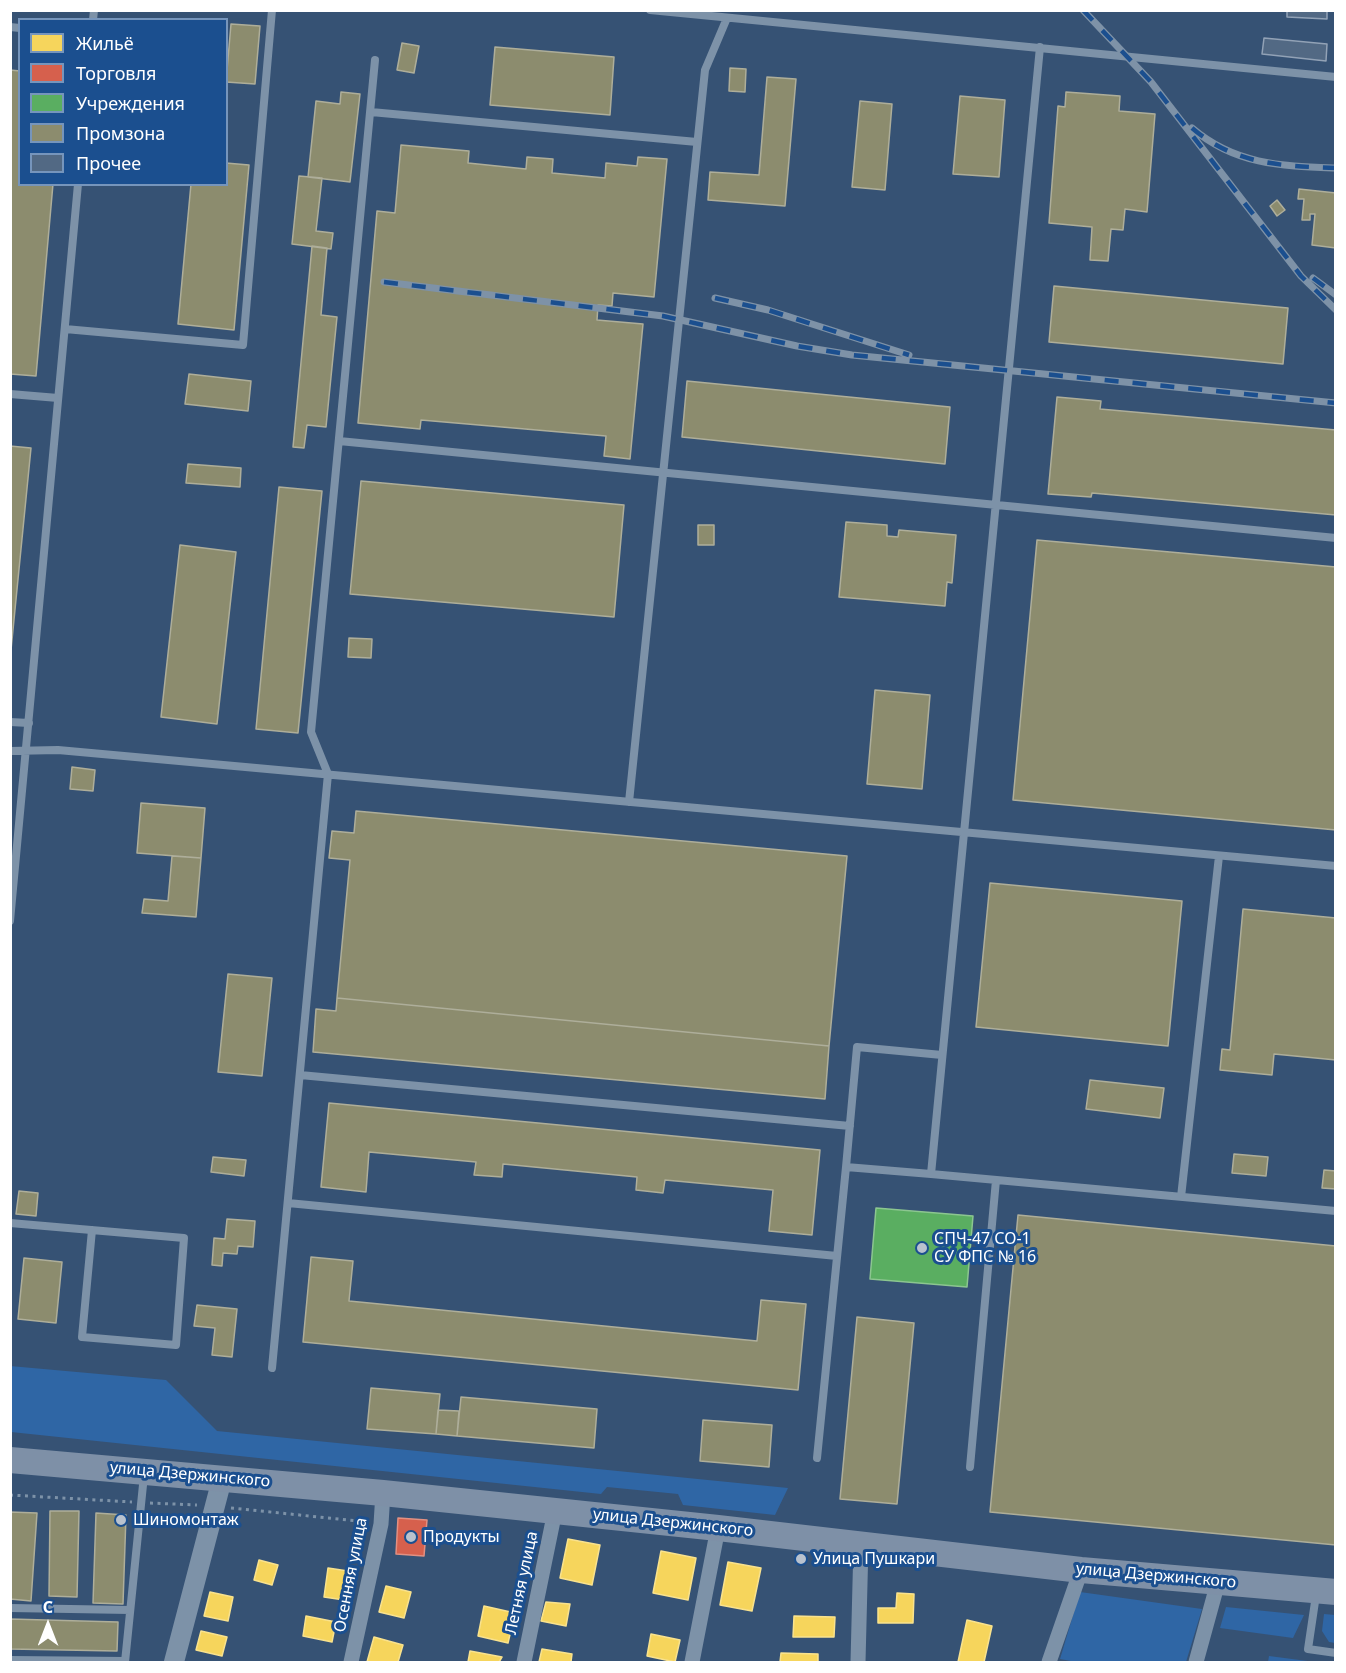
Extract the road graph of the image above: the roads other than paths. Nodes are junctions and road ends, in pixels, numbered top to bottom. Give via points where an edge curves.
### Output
1 (272, 10) edge
2 (650, 10) edge
3 (727, 18) junction
4 (1040, 47) junction
5 (375, 60) dead end
6 (1335, 77) edge
7 (371, 112) junction
8 (697, 142) junction
9 (78, 186) edge
10 (65, 328) junction
11 (10, 394) edge
12 (58, 398) junction
13 (339, 441) junction
14 (663, 472) junction
15 (995, 505) junction
16 (1335, 538) edge
17 (10, 722) edge
18 (29, 723) junction
19 (10, 751) edge
20 (26, 753) junction
21 (328, 774) junction
22 (628, 802) junction
23 (964, 832) junction
24 (1219, 856) junction
25 (1335, 866) edge
26 (10, 921) edge
27 (942, 1055) junction
28 (300, 1075) junction
29 (850, 1126) junction
30 (846, 1167) junction
31 (931, 1174) junction
32 (996, 1180) junction
33 (1181, 1197) junction
34 (288, 1203) junction
35 (1335, 1211) edge
36 (10, 1222) edge
37 (92, 1230) junction
38 (837, 1256) junction
39 (272, 1368) dead end
40 (817, 1458) dead end
41 (10, 1460) edge
42 (970, 1467) dead end
43 (144, 1471) junction
44 (222, 1479) junction
45 (383, 1494) junction
46 (555, 1511) junction
47 (718, 1528) junction
48 (861, 1544) junction
49 (1082, 1570) junction
50 (1218, 1582) junction
51 (1326, 1591) edge
52 (10, 1608) edge
53 (130, 1611) junction
54 (1335, 1653) edge
55 (10, 1660) edge
56 (125, 1662) edge
57 (174, 1662) edge
58 (351, 1662) edge
59 (524, 1662) edge
60 (692, 1662) edge
61 (858, 1662) edge
62 (1049, 1662) edge
63 (1196, 1662) edge

1 - 10 lane via 243,345
2 - 3 lane
3 - 4 lane
3 - 8 lane via 705,70
4 - 6 lane
4 - 15 lane
5 - 7 lane
7 - 8 lane
7 - 13 lane
8 - 14 lane
9 - 10 lane
10 - 12 lane
11 - 12 lane
12 - 18 lane
13 - 14 lane
13 - 21 lane via 311,732
14 - 15 lane
14 - 22 lane
15 - 16 lane
15 - 23 lane
17 - 18 lane
18 - 20 lane
19 - 20 lane
20 - 21 lane via 58,750
20 - 26 lane
21 - 22 lane
21 - 28 lane
22 - 23 lane
23 - 24 lane
23 - 27 lane
24 - 25 lane
24 - 33 lane
27 - 29 lane via 857,1047
27 - 31 lane
28 - 29 lane
28 - 34 lane
29 - 30 lane
30 - 31 lane
30 - 38 lane
31 - 32 lane
32 - 33 lane
32 - 42 lane
33 - 35 lane
34 - 38 lane
34 - 39 lane
36 - 37 lane
37 - 37 lane via 184,1238 176,1346 82,1337
38 - 40 lane
41 - 43 highway, улица Дзержинского
43 - 44 highway, улица Дзержинского
43 - 53 lane
44 - 45 highway, улица Дзержинского
44 - 57 street
45 - 46 highway, улица Дзержинского
45 - 58 street, Осенняя улица via 381,1524
46 - 47 highway, улица Дзержинского
46 - 59 street, Летняя улица
47 - 48 highway, улица Дзержинского
47 - 60 street
48 - 49 highway, улица Дзержинского
48 - 61 street
49 - 50 highway, улица Дзержинского
49 - 62 street
50 - 51 highway, улица Дзержинского
50 - 63 street
51 - 54 lane via 1308,1649
52 - 53 lane
53 - 56 lane
55 - 56 lane

